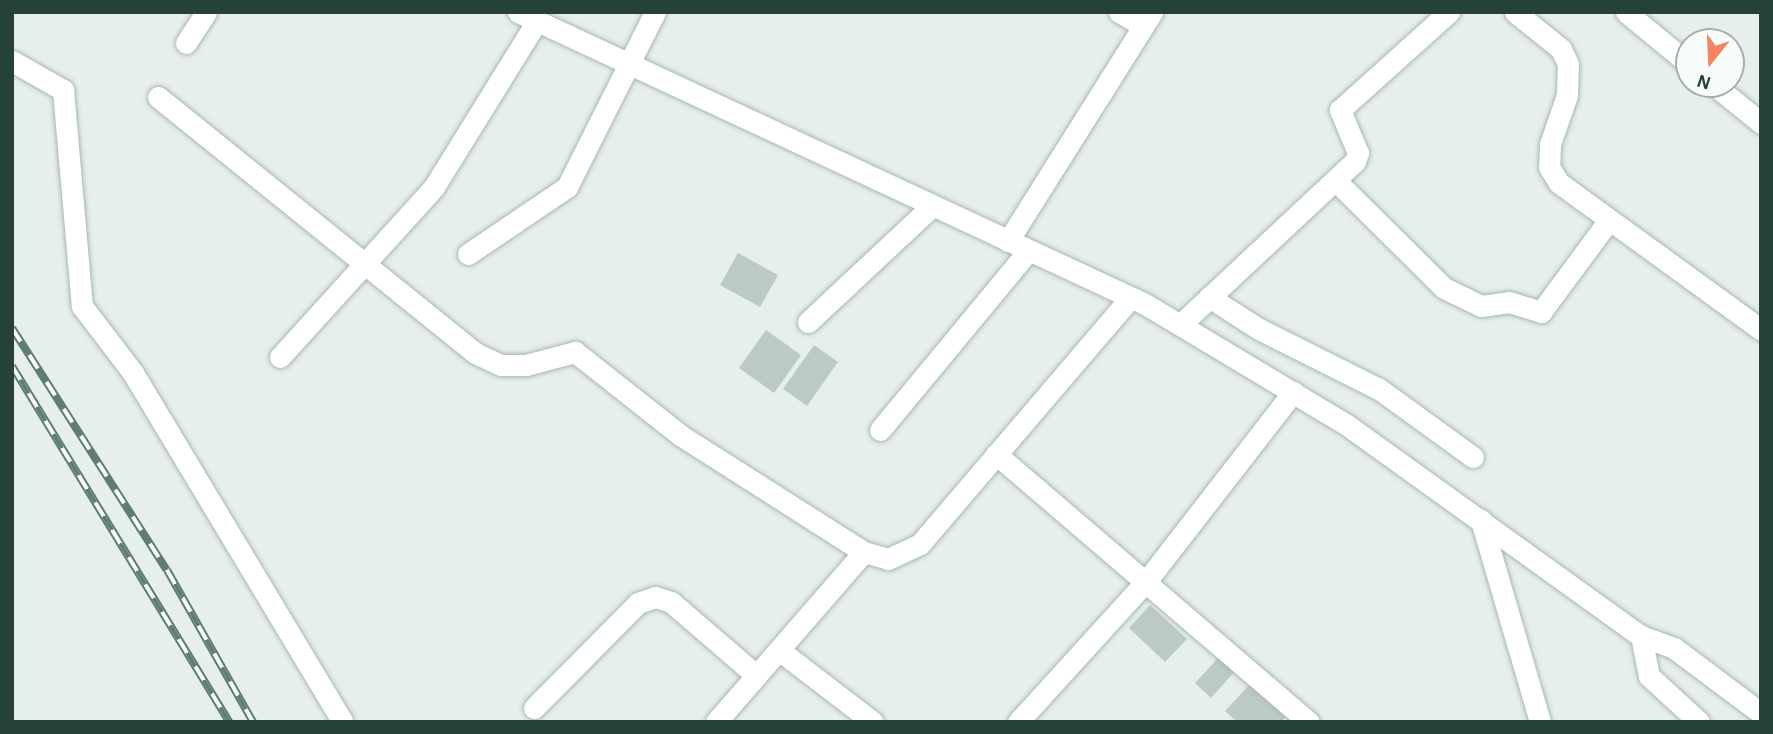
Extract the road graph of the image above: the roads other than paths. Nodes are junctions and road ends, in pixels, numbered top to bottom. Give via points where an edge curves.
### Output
1 (206, 12) edge
2 (655, 12) edge
3 (1119, 12) edge
4 (1515, 12) edge
5 (1626, 12) edge
6 (1447, 13) edge
7 (528, 17) edge
8 (1147, 19) edge
9 (186, 43) dead end
10 (1675, 52) edge
11 (12, 61) edge
12 (624, 63) junction
13 (158, 97) dead end
14 (1730, 98) edge
15 (1761, 123) edge
16 (1336, 181) junction
17 (932, 206) junction
18 (1609, 220) junction
19 (1008, 241) junction
20 (1028, 251) junction
21 (468, 254) dead end
22 (365, 264) junction
23 (1209, 297) junction
24 (1130, 298) junction
25 (808, 322) dead end
26 (1180, 325) junction
27 (1761, 330) edge
28 (281, 357) dead end
29 (1293, 392) junction
30 (880, 430) dead end
31 (996, 454) junction
32 (1473, 457) dead end
33 (1481, 520) junction
34 (864, 552) junction
35 (1148, 579) junction
36 (1641, 636) junction
37 (779, 650) junction
38 (757, 676) junction
39 (534, 708) dead end
40 (1761, 713) edge
41 (343, 722) edge
42 (716, 722) edge
43 (873, 722) edge
44 (1018, 722) edge
45 (1309, 722) edge
46 (1540, 722) edge
47 (1699, 722) edge

1 - 9 street
2 - 12 street
3 - 8 street
4 - 18 street via 1561,49 1568,64 1571,78 1549,167 1559,183
5 - 10 street
6 - 16 street via 1340,110 1358,153
7 - 12 street
7 - 22 street via 434,187
8 - 19 street
11 - 41 street via 63,90 82,306 133,373
12 - 17 street
12 - 21 street via 568,187
13 - 22 street
14 - 15 street
16 - 18 street via 1444,288 1481,306 1509,302 1541,313
16 - 23 street
17 - 19 street
17 - 25 street
18 - 27 street
19 - 20 street
20 - 24 street
20 - 30 street
22 - 28 street
22 - 34 street via 475,353 501,365 575,352 595,362 680,435
23 - 26 street
23 - 32 street via 1259,329 1379,389
24 - 26 street
24 - 31 street
26 - 29 street
29 - 33 street
29 - 35 street
31 - 34 street via 907,555 888,559
31 - 35 street
33 - 36 street
33 - 46 street
34 - 37 street
35 - 44 street
35 - 45 street
36 - 40 street via 1674,648
36 - 47 street via 1649,676
37 - 38 street
37 - 43 street
38 - 39 street via 671,602 655,597 638,603
38 - 42 street

